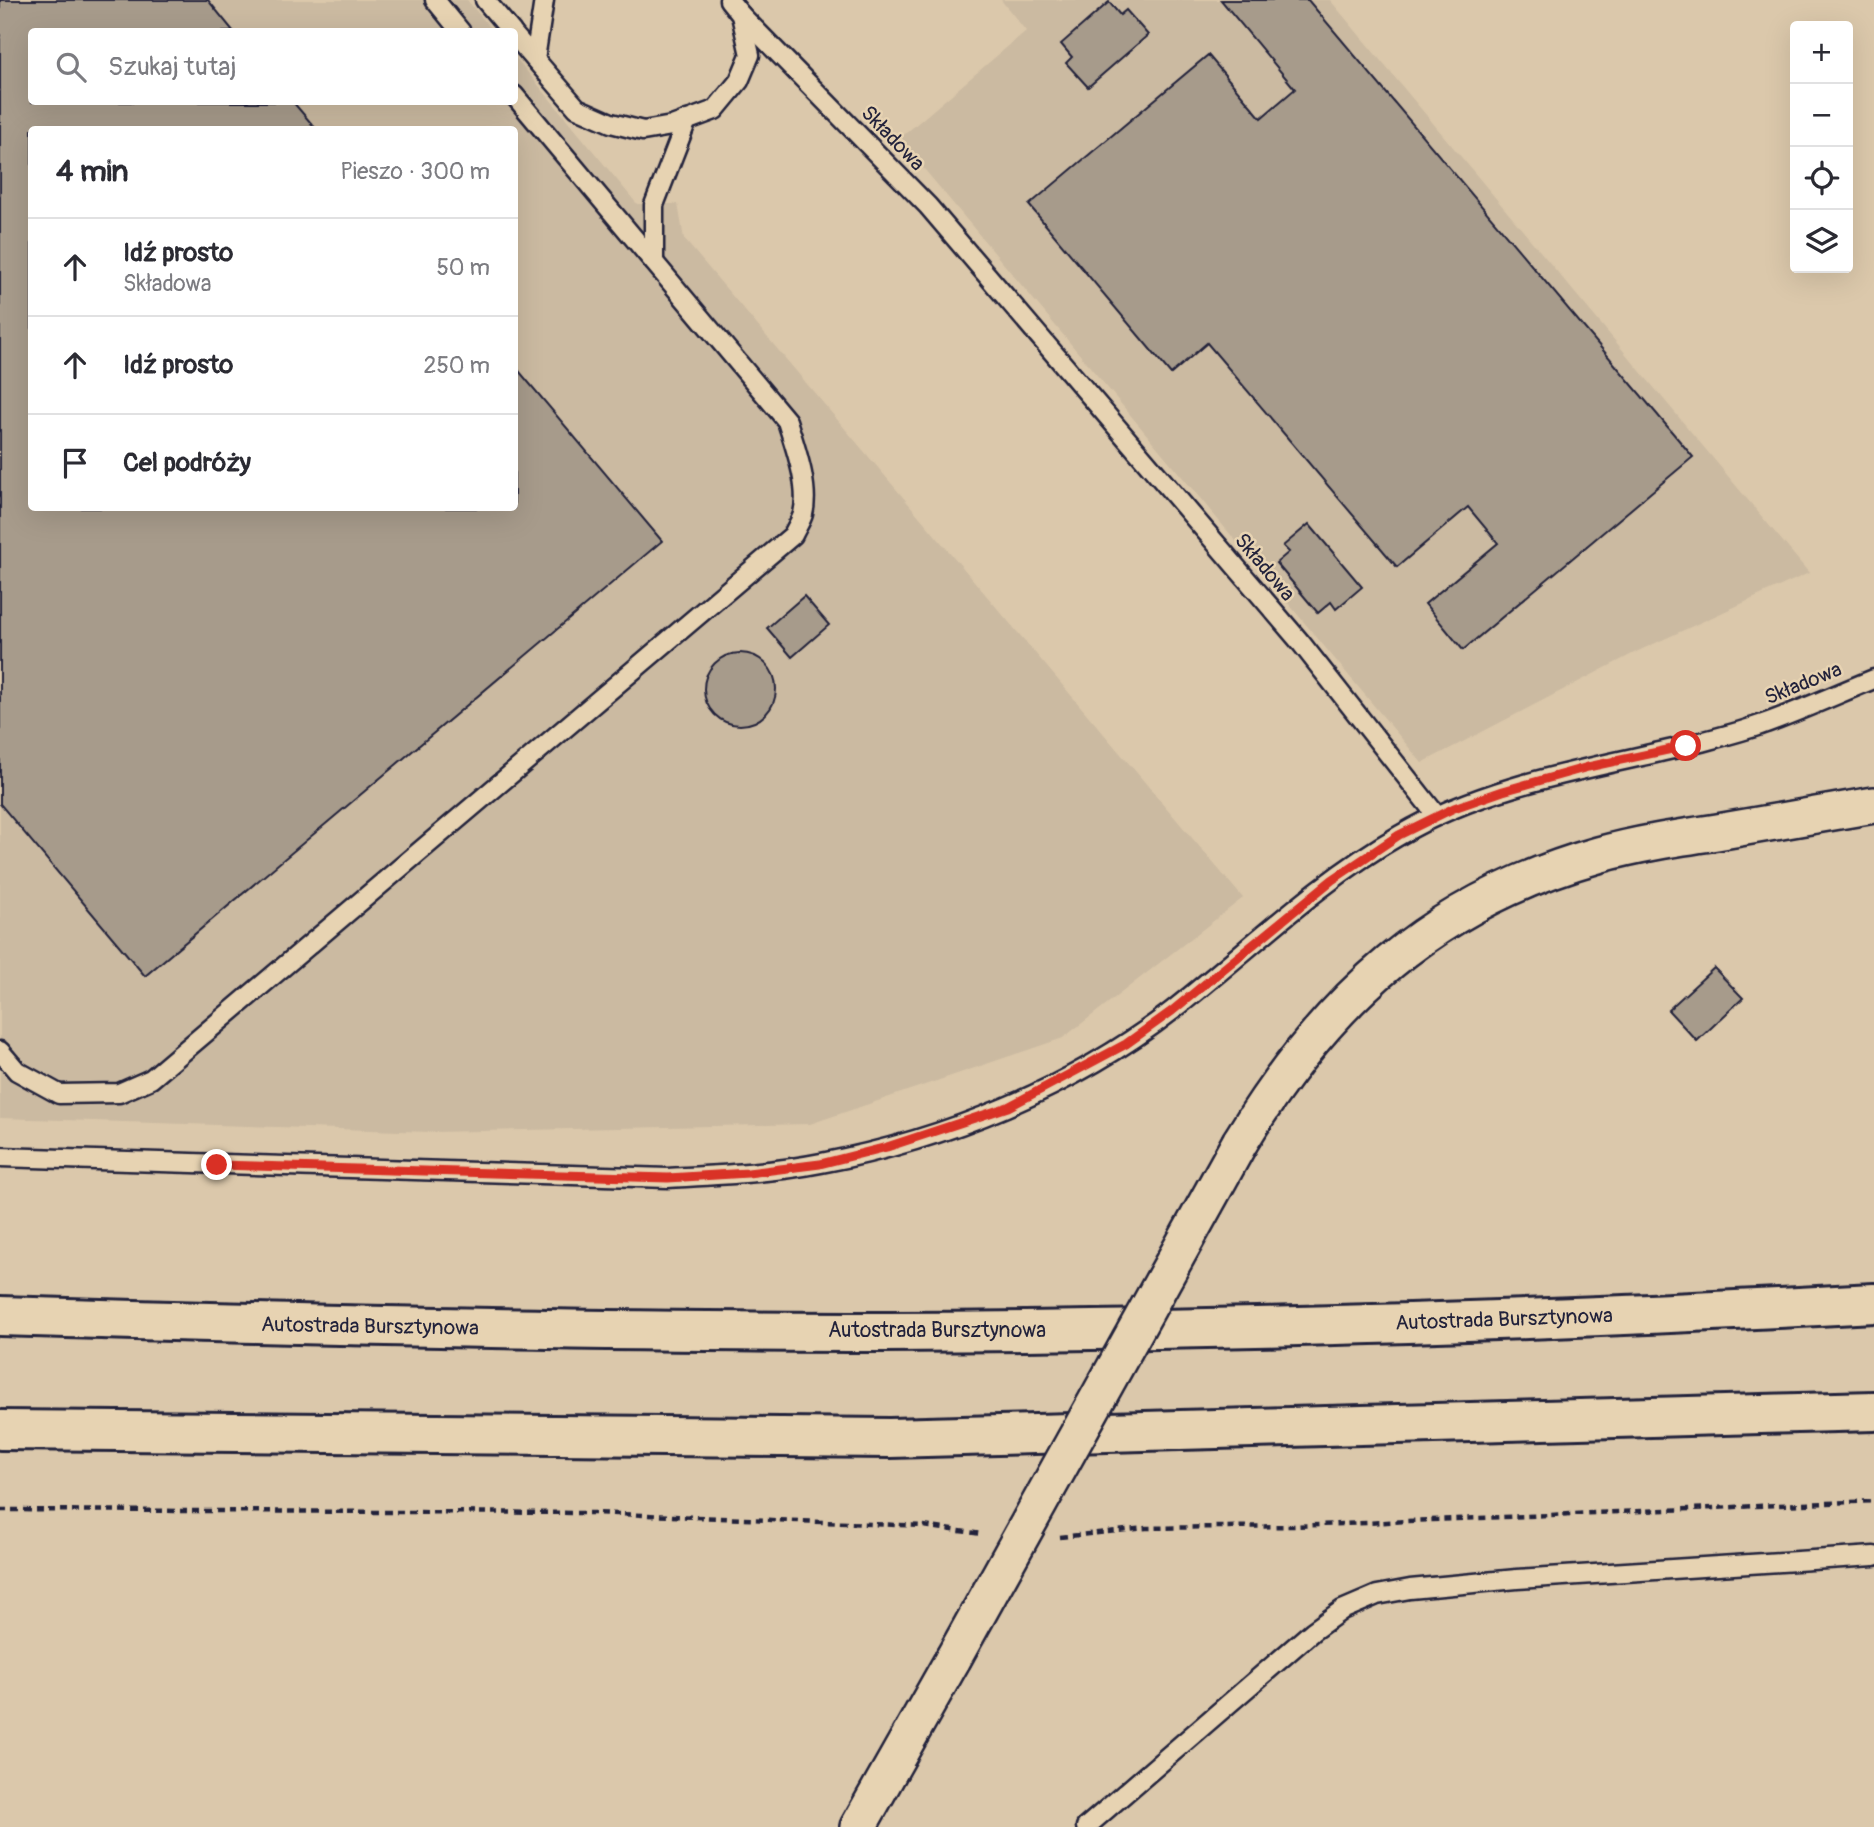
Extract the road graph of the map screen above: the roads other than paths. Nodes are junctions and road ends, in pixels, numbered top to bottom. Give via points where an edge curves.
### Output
1 (435, 0) edge
2 (485, 0) edge
3 (544, 0) edge
4 (729, 0) edge
5 (741, 15) junction
6 (458, 28) edge
7 (509, 28) edge
8 (518, 39) edge
9 (535, 59) junction
10 (518, 100) edge
11 (687, 120) junction
12 (654, 262) junction
13 (1874, 679) edge
14 (1874, 805) edge
15 (1437, 816) junction
16 (0, 1051) edge
17 (0, 1157) edge
18 (1874, 1303) edge
19 (0, 1316) edge
20 (1874, 1411) edge
21 (0, 1430) edge
22 (1874, 1556) edge
23 (858, 1827) edge
24 (1086, 1827) edge

1 - 6 lane
2 - 7 lane
3 - 9 lane
4 - 5 lane, Składowa
5 - 11 lane via 750,55 739,81 715,110
5 - 15 lane, Składowa via 928,206 1301,643
8 - 9 lane
9 - 11 lane via 577,108 611,122 643,131
10 - 12 lane
11 - 12 lane via 654,205
12 - 16 lane via 787,421 803,488 803,514 793,535 151,1079 120,1093 59,1094 17,1071
13 - 15 lane, Składowa via 1762,725 1588,767
14 - 23 street, bridge via 1601,854 1492,894 1403,950 1339,1007 1240,1142
15 - 17 lane via 1399,835 1332,880 1126,1044 1008,1107 834,1160 748,1173 668,1178
18 - 19 highway, Autostrada Bursztynowa via 1366,1324 887,1332 405,1328
20 - 21 highway via 890,1438
22 - 24 lane via 1517,1579 1377,1595 1342,1610 1313,1631

